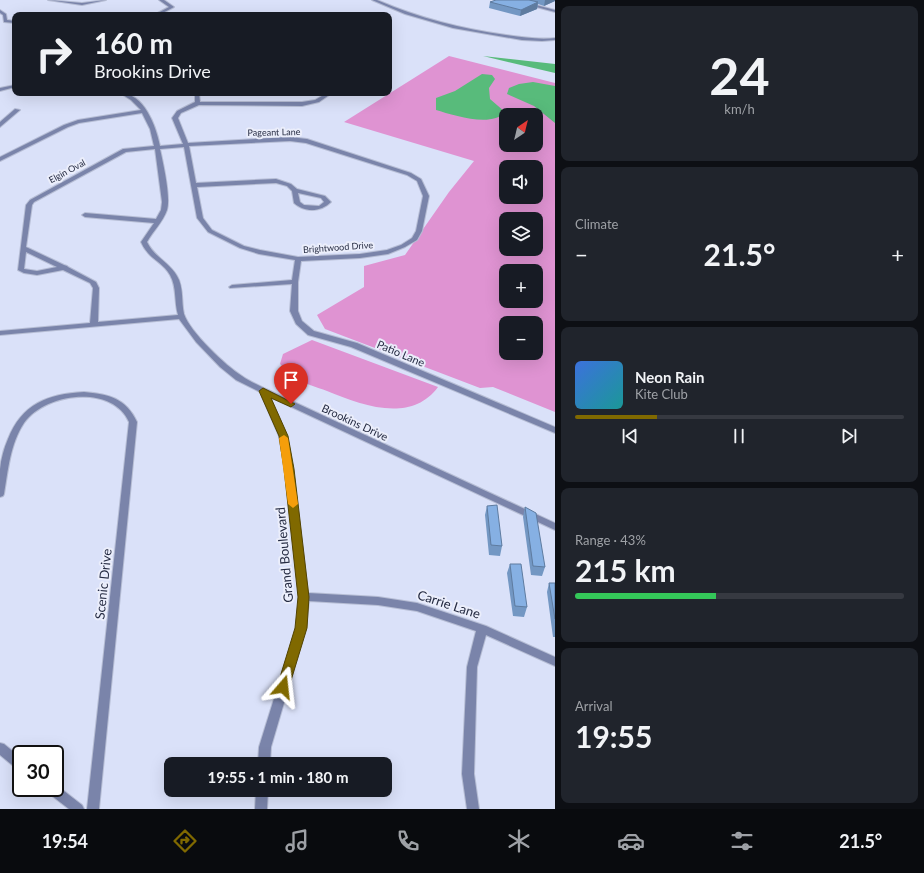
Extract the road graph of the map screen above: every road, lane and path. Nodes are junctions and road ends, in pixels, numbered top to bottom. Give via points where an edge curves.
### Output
1 (50, 0) edge
2 (104, 0) edge
3 (161, 0) edge
4 (374, 0) edge
5 (512, 0) edge
6 (555, 11) edge
7 (0, 12) edge
8 (162, 12) edge
9 (12, 22) edge
10 (555, 39) edge
11 (12, 87) edge
12 (0, 90) edge
13 (128, 96) edge
14 (197, 96) edge
15 (325, 96) edge
16 (198, 103) junction
17 (17, 110) dead end
18 (144, 111) junction
19 (0, 125) edge
20 (186, 145) junction
21 (157, 147) junction
22 (0, 159) edge
23 (409, 174) joint
24 (194, 185) junction
25 (295, 190) junction
26 (85, 215) dead end
27 (156, 221) junction
28 (23, 248) junction
29 (298, 259) junction
30 (65, 267) junction
31 (295, 282) junction
32 (232, 287) dead end
33 (182, 317) junction
34 (94, 324) junction
35 (0, 333) edge
36 (263, 391) junction
37 (555, 430) edge
38 (0, 494) edge
39 (555, 527) edge
40 (304, 597) junction
41 (482, 629) junction
42 (555, 662) edge
43 (0, 748) edge
44 (264, 757) edge
45 (12, 758) edge
46 (63, 797) edge
47 (262, 797) edge
48 (78, 809) edge
49 (92, 809) edge
50 (261, 809) edge
51 (473, 809) edge

1 - 2 street via 82,4
3 - 8 street via 172,7
4 - 10 street via 408,15 471,32 518,38
5 - 6 street
7 - 9 street via 5,16 5,21
11 - 12 street
13 - 18 street, Brookins Drive via 136,100
14 - 16 street
15 - 16 street via 317,101 302,104
16 - 20 street, Brightwood Drive via 179,112 175,118
17 - 19 street
18 - 21 street, Brookins Drive
18 - 22 street via 66,126
20 - 21 street, Pageant Lane
20 - 23 street, Pageant Lane via 290,139 307,141
20 - 24 street, Brightwood Drive
21 - 27 street, Brookins Drive via 165,204 163,214
21 - 28 street, Elgin Oval via 125,150 32,200 29,205
23 - 29 street, Brightwood Drive via 419,180 426,196 415,239 388,252
24 - 25 street via 276,181
24 - 29 street, Brightwood Drive via 200,218 210,231 242,247
25 - 25 street via 297,203 303,207 320,208 328,202 323,197
26 - 27 street
27 - 33 street, Brookins Drive via 144,242 154,258 175,277
28 - 30 street
28 - 30 street, Elgin Oval via 21,270 27,273 38,274
29 - 31 street, Patio Lane
30 - 34 street via 93,282 96,288
31 - 32 street
31 - 37 street, Patio Lane via 294,311 299,322 311,333 354,345
33 - 34 street
33 - 36 street, Brookins Drive via 204,346 236,376
34 - 35 street
36 - 39 street, Brookins Drive
36 - 40 street, Grand Boulevard via 283,436
38 - 49 street, Scenic Drive via 11,438 27,414 43,402 84,395 103,397 119,404 128,413 133,422
40 - 41 street, Carrie Lane via 378,601 417,607
40 - 44 street, Grand Boulevard via 301,628 265,746
41 - 42 street, Carrie Lane
41 - 51 street via 472,667 468,774
43 - 45 street
46 - 48 street
47 - 50 street

